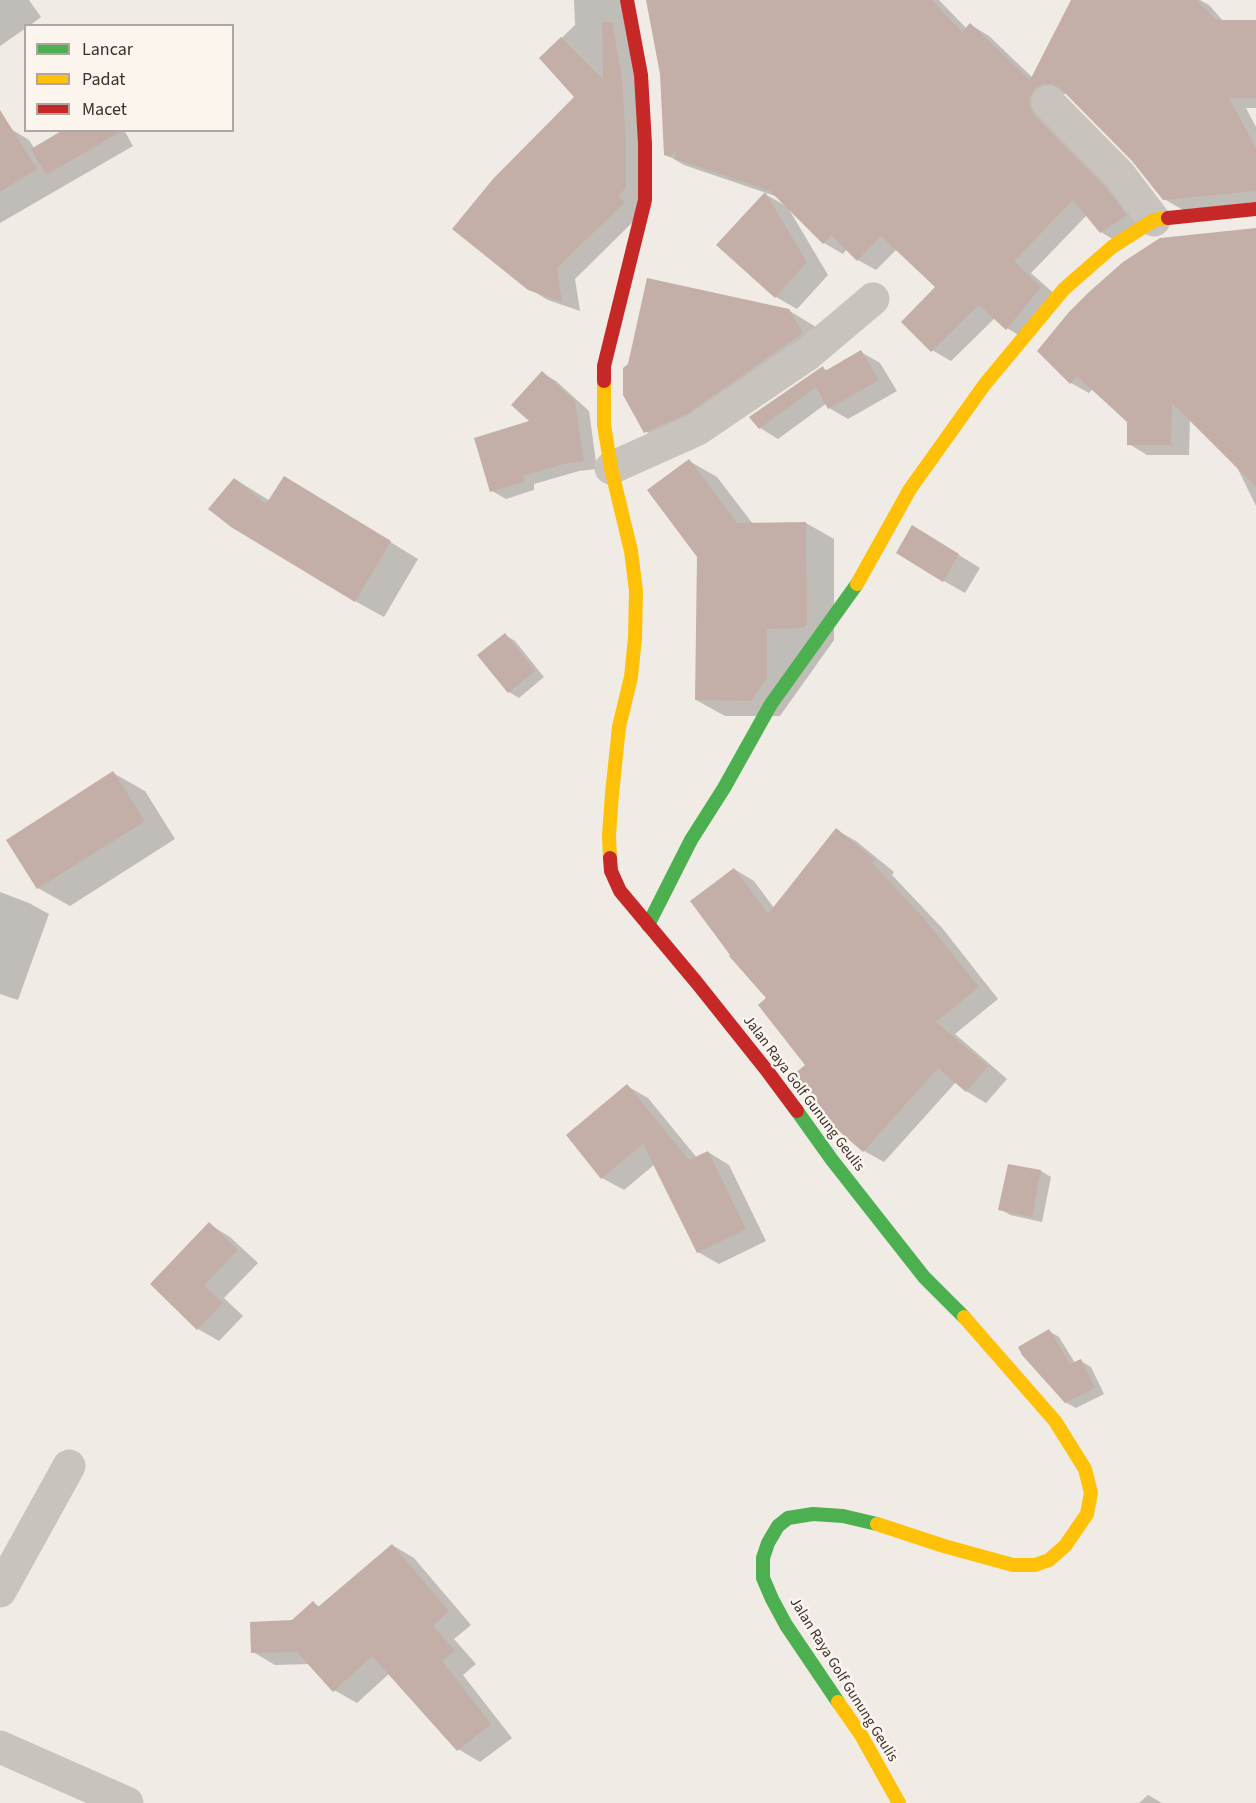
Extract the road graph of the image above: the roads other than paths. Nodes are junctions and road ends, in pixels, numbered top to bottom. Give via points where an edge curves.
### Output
1 (627, 0) edge
2 (1048, 102) dead end
3 (1256, 209) edge
4 (1154, 220) junction
5 (873, 299) dead end
6 (611, 468) junction
7 (648, 925) junction
8 (69, 1466) dead end
9 (0, 1590) edge
10 (0, 1747) edge
11 (127, 1803) edge
12 (899, 1803) edge

1 - 6 main road, Jalan Raya Golf Gunung Geulis via 641,75 645,200 604,366 604,425
2 - 4 street via 1119,174
3 - 4 main road
4 - 7 main road via 1112,248 1064,289 978,394 910,489 853,592 771,704 691,840
5 - 6 street via 808,354 696,430
6 - 7 main road, Jalan Raya Golf Gunung Geulis via 635,574 636,614 631,677 619,727 609,858 620,891
7 - 12 main road, Jalan Raya Golf Gunung Geulis via 768,1072 924,1277 1043,1406 1085,1468 1091,1493 1087,1514 1065,1546 1049,1560 1035,1565 1013,1565 843,1516 813,1514 789,1518 778,1526 768,1543 763,1578 772,1599 861,1735
8 - 9 street
10 - 11 street

